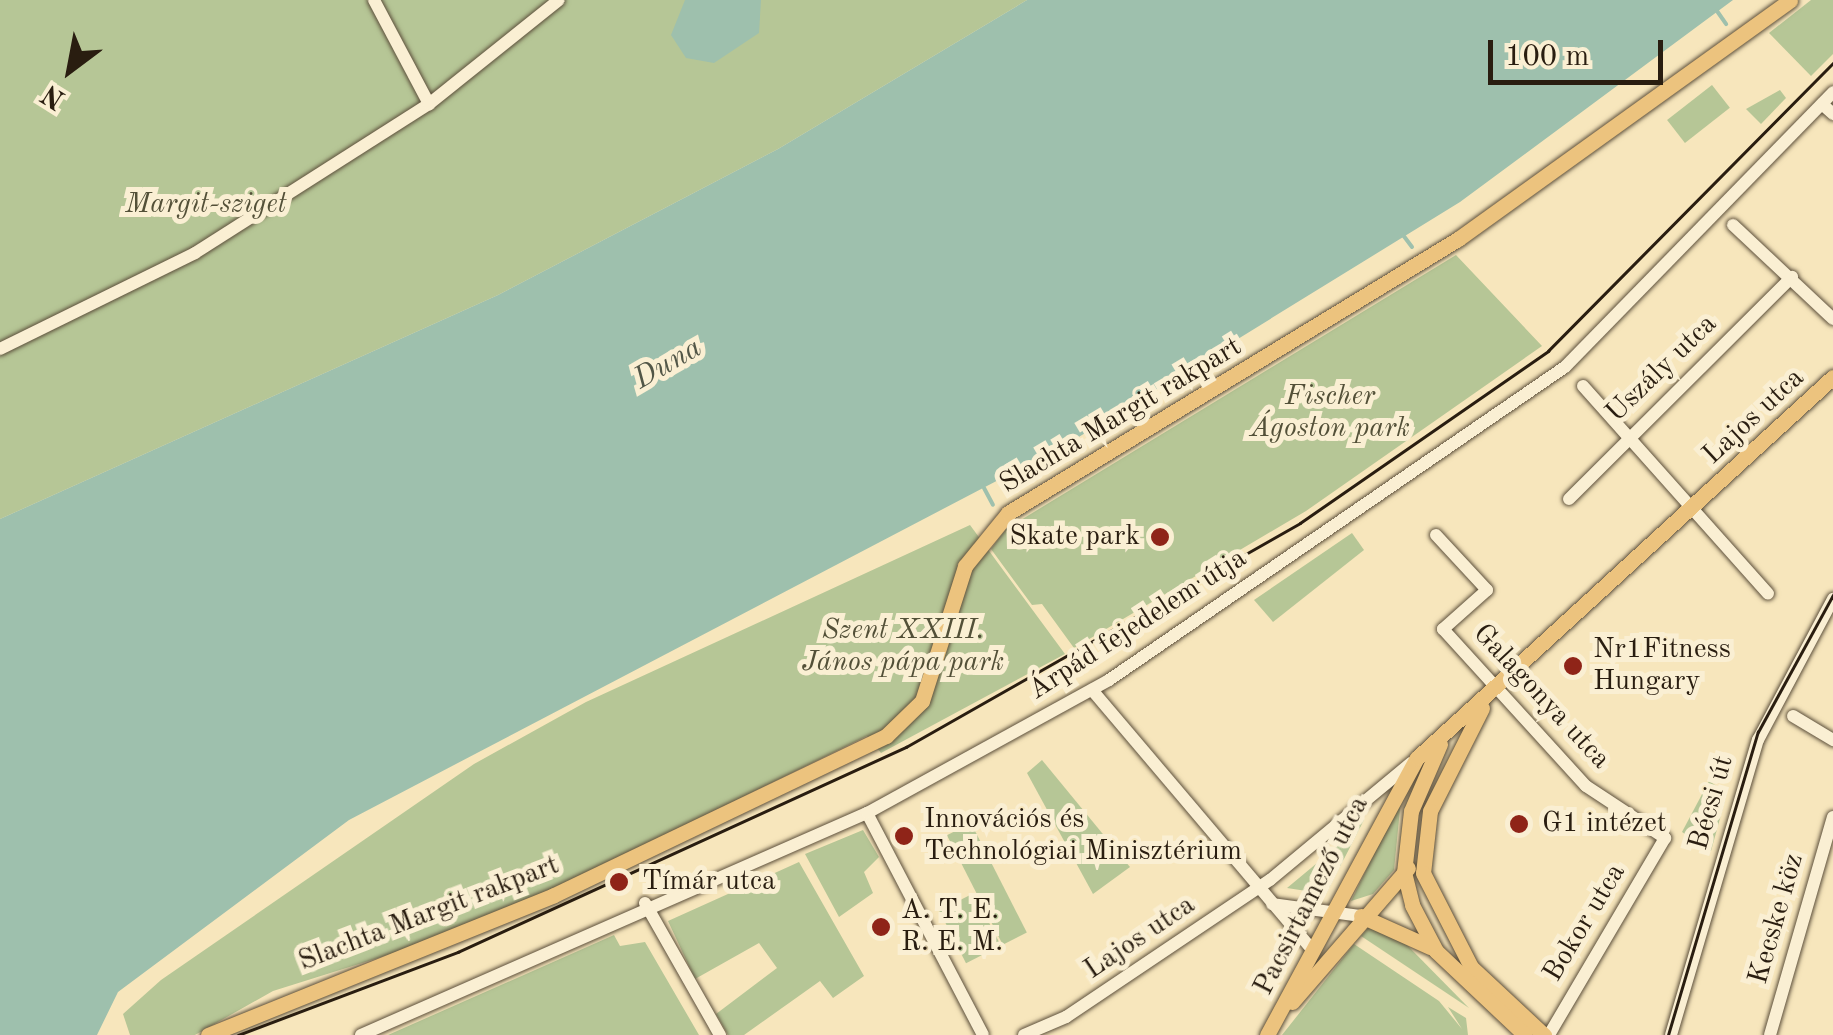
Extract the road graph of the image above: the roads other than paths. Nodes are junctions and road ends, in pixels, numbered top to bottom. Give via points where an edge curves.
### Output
1 (374, 0) edge
2 (559, 0) edge
3 (1790, 0) edge
4 (1833, 92) edge
5 (428, 104) junction
6 (1822, 104) junction
7 (1833, 114) edge
8 (1734, 225) dead end
9 (1792, 277) junction
10 (1833, 318) edge
11 (0, 349) edge
12 (1833, 377) edge
13 (1583, 386) dead end
14 (1628, 435) junction
15 (1569, 499) dead end
16 (1692, 510) junction
17 (1436, 535) dead end
18 (1768, 594) dead end
19 (1833, 599) edge
20 (1092, 690) junction
21 (1493, 694) junction
22 (1793, 716) dead end
23 (1456, 725) junction
24 (1833, 740) edge
25 (1416, 758) junction
26 (1392, 795) joint
27 (866, 812) junction
28 (1833, 816) edge
29 (1424, 838) junction
30 (1665, 838) joint
31 (1404, 872) junction
32 (1258, 888) junction
33 (1376, 902) junction
34 (645, 903) junction
35 (1272, 904) junction
36 (1332, 909) junction
37 (1362, 916) junction
38 (1312, 949) junction
39 (1436, 951) junction
40 (1276, 1020) junction
41 (1047, 1031) edge
42 (208, 1035) edge
43 (361, 1035) edge
44 (720, 1035) edge
45 (982, 1035) edge
46 (1024, 1035) edge
47 (1267, 1035) edge
48 (1525, 1035) edge
49 (1547, 1035) edge
50 (1671, 1035) edge
51 (1770, 1035) edge

1 - 5 street
2 - 5 street
3 - 42 main road, Slachta Margit rakpart via 1473,228 1008,514 965,566 922,701 886,736 554,895
4 - 6 street, Árpád fejedelem útja
5 - 11 street via 195,253
6 - 7 street
6 - 20 street, Árpád fejedelem útja via 1566,367
8 - 9 street
9 - 10 street
9 - 14 street, Uszály utca
12 - 16 main road, Lajos utca
13 - 14 street
14 - 15 street, Uszály utca
14 - 16 street
16 - 18 street
16 - 21 main road, Lajos utca
17 - 21 street, Galagonya utca via 1486,590 1443,629
19 - 50 street, Bécsi út via 1758,740
20 - 27 street, Árpád fejedelem útja
20 - 32 street
21 - 23 main road, Lajos utca
21 - 29 main road, Lajos utca via 1443,774
21 - 30 street, Galagonya utca via 1586,786
22 - 24 street
23 - 25 main road, Lajos utca
23 - 31 main road via 1418,786
25 - 26 main road, Lajos utca
25 - 32 street, Lajos utca
26 - 36 main road, Pacsirtamező utca
27 - 34 street, Árpád fejedelem útja
27 - 45 street
28 - 51 street, Kecske köz
29 - 31 main road, Pacsirtamező utca
29 - 49 main road via 1422,873 1449,936
30 - 49 street, Bokor utca
31 - 33 main road, Pacsirtamező utca
31 - 39 main road
32 - 35 street
32 - 41 street, Lajos utca
33 - 36 street
33 - 37 main road, Pacsirtamező utca
34 - 43 street, Árpád fejedelem útja
34 - 44 street
35 - 36 street
35 - 38 street
36 - 37 street
36 - 38 main road, Pacsirtamező utca
37 - 39 main road
37 - 40 main road, Pacsirtamező utca
38 - 40 main road, Pacsirtamező utca
39 - 48 main road
40 - 47 main road, Pacsirtamező utca
41 - 46 street, Lajos utca

